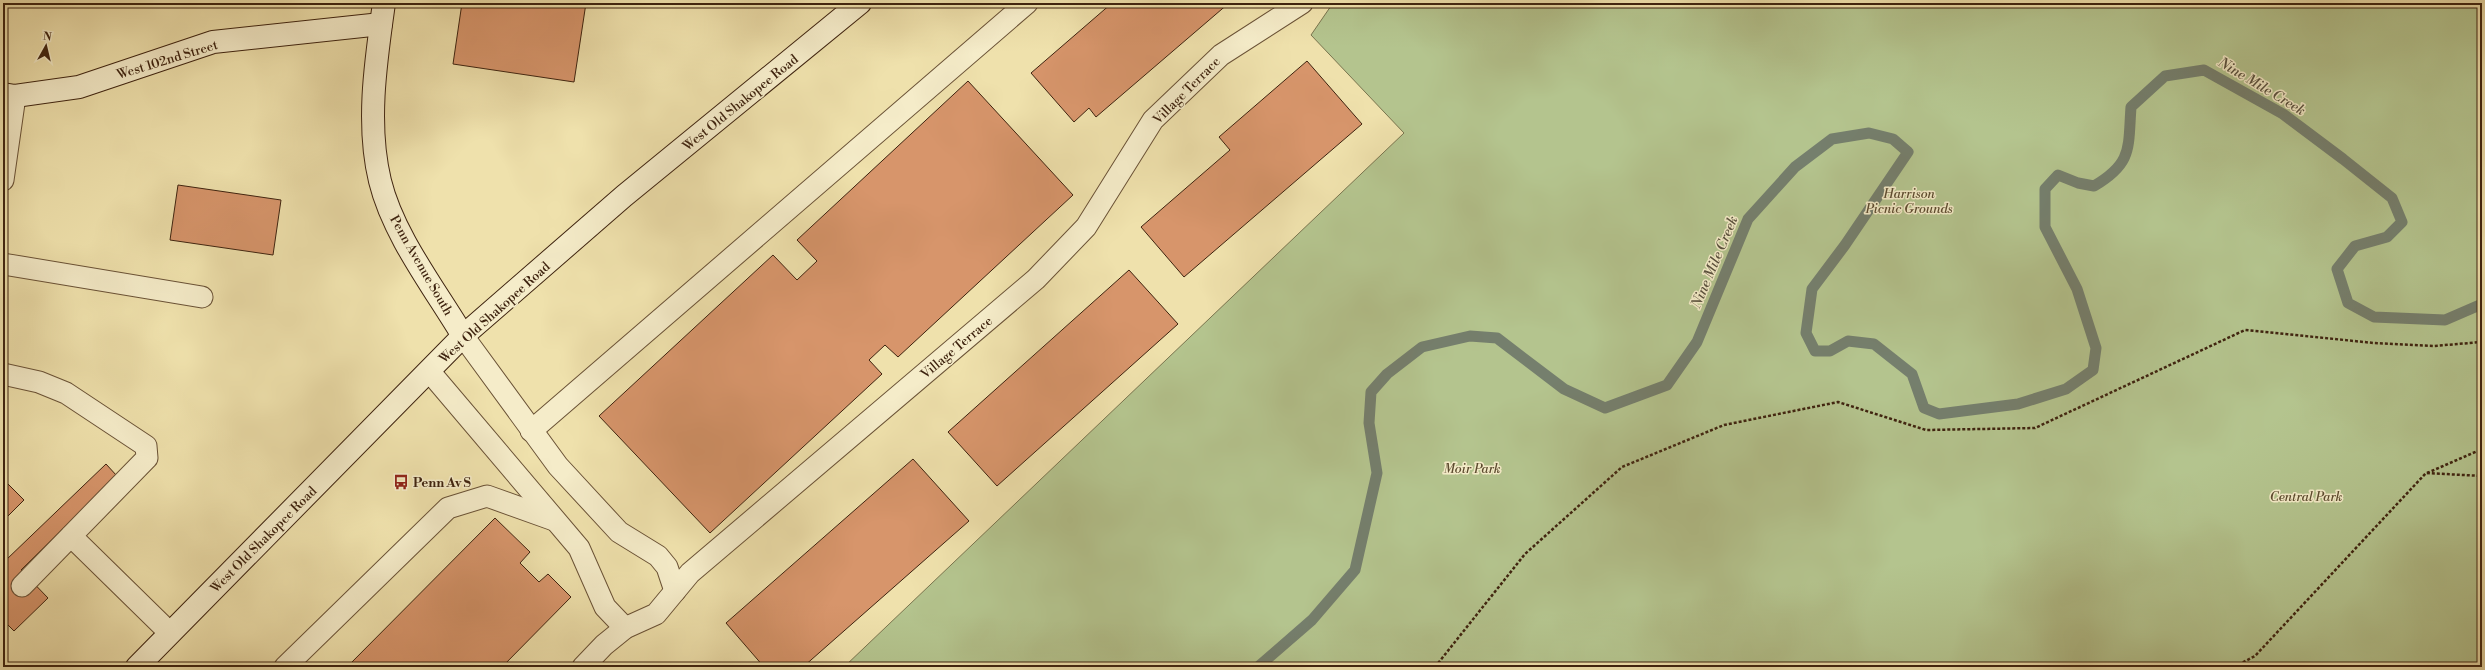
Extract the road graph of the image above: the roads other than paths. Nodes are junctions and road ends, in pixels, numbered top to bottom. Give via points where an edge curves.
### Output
1 (860, 3) edge
2 (1027, 3) edge
3 (1302, 3) edge
4 (383, 13) edge
5 (9, 95) edge
6 (3, 180) edge
7 (3, 264) edge
8 (202, 297) dead end
9 (463, 336) junction
10 (430, 371) junction
11 (3, 374) edge
12 (531, 432) junction
13 (554, 520) junction
14 (71, 536) junction
15 (22, 586) dead end
16 (675, 591) junction
17 (625, 628) junction
18 (170, 633) junction
19 (137, 667) edge
20 (285, 667) edge
21 (583, 667) edge

1 - 9 main road, West Old Shakopee Road via 624,196
2 - 12 lane
3 - 16 lane, Village Terrace via 1221,54 1153,120 1086,227 1036,278 690,574
4 - 5 main road, West 102nd Street via 212,42 79,87
4 - 9 main road, Penn Avenue South via 373,113 375,153 380,182 400,232
5 - 6 lane
7 - 8 lane
9 - 10 main road, West Old Shakopee Road
9 - 12 lane
10 - 13 lane
10 - 18 main road, West Old Shakopee Road
11 - 14 lane via 39,382 66,393 146,446 147,458
12 - 16 lane via 558,466 619,532 658,556 667,567
13 - 17 lane via 579,548 605,608
13 - 20 lane via 487,496 448,508
14 - 15 lane
14 - 18 lane
16 - 17 lane, Village Terrace via 656,614
17 - 21 lane, Village Terrace
18 - 19 main road, West Old Shakopee Road

